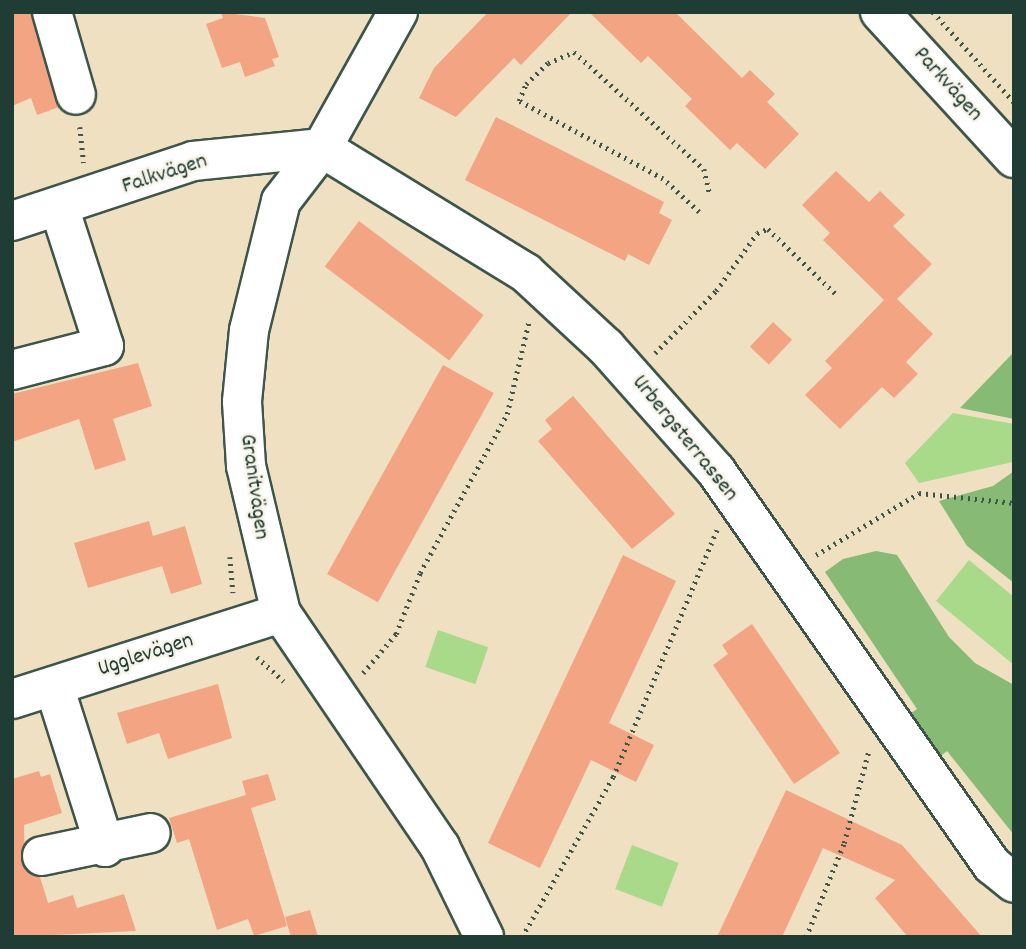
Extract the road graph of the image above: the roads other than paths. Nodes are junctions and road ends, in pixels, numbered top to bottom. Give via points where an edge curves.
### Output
1 (52, 12) edge
2 (398, 12) edge
3 (880, 12) edge
4 (76, 95) road end
5 (322, 148) junction
6 (1014, 158) edge
7 (73, 204) junction
8 (12, 221) edge
9 (12, 370) edge
10 (281, 613) junction
11 (54, 686) junction
12 (12, 699) edge
13 (150, 833) dead end
14 (105, 847) junction
15 (42, 856) dead end
16 (1014, 884) edge
17 (484, 937) edge

1 - 4 street
2 - 5 street, Granitvägen
3 - 6 street, Parkvägen
5 - 7 street, Falkvägen via 193,161
5 - 10 street, Granitvägen via 281,201 261,265 247,354 246,466 258,536
5 - 16 street, Urbergsterrassen via 373,174 541,287 632,375 731,494 992,865
7 - 8 street, Falkvägen
7 - 9 street via 104,346
10 - 11 street, Ugglevägen
10 - 17 street, Granitvägen via 440,846
11 - 12 street, Ugglevägen
11 - 14 street
13 - 14 street
14 - 15 street

